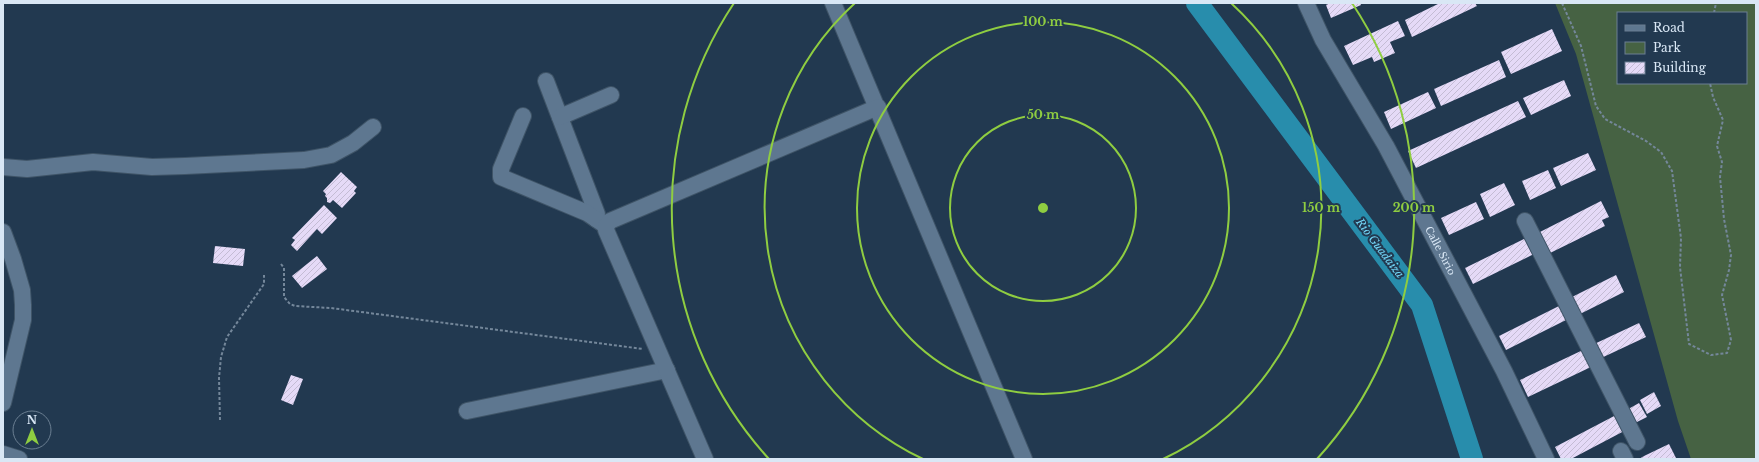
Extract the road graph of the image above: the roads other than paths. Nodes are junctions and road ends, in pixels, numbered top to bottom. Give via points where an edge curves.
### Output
1 (833, 3) edge
2 (1306, 3) edge
3 (546, 81) dead end
4 (611, 95) dead end
5 (878, 107) junction
6 (523, 116) dead end
7 (560, 117) junction
8 (373, 127) dead end
9 (3, 167) edge
10 (1525, 221) dead end
11 (601, 223) junction
12 (3, 232) edge
13 (667, 370) junction
14 (3, 403) edge
15 (467, 411) dead end
16 (1637, 442) dead end
17 (3, 454) edge
18 (19, 459) edge
19 (705, 459) edge
20 (1024, 459) edge
21 (1546, 459) edge

1 - 5 street
2 - 21 street, Calle Sirio via 1323,40 1386,146 1504,371
3 - 7 street
4 - 7 street
5 - 11 street
5 - 20 street
6 - 11 street via 501,169 501,177 587,213
7 - 11 street
8 - 9 street via 353,143 331,155 304,160 152,167 93,162 27,169
10 - 16 street
11 - 13 street
12 - 14 street via 22,290 23,305 23,320
13 - 15 street
13 - 19 street
17 - 18 street

